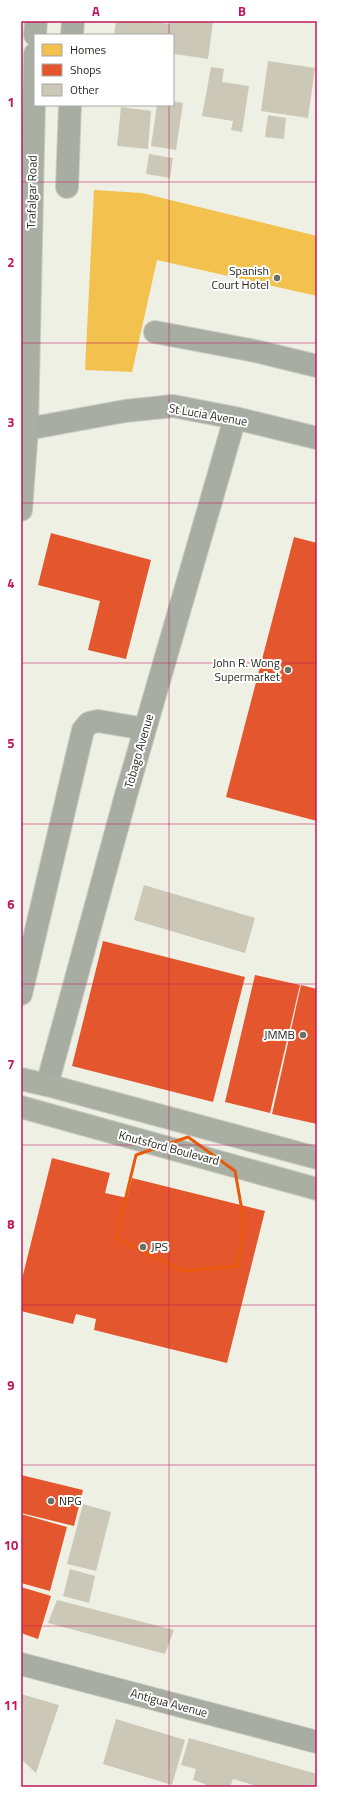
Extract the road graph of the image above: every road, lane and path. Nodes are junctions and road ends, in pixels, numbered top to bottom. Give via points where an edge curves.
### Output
1 (36, 21) edge
2 (73, 21) edge
3 (35, 34) edge
4 (72, 34) edge
5 (34, 106) edge
6 (70, 106) edge
7 (67, 187) dead end
8 (155, 332) dead end
9 (317, 366) edge
10 (235, 418) junction
11 (27, 429) junction
12 (317, 438) edge
13 (21, 510) edge
14 (145, 729) junction
15 (21, 994) edge
16 (21, 1079) edge
17 (47, 1085) junction
18 (21, 1107) edge
19 (317, 1158) edge
20 (317, 1189) edge
21 (21, 1664) edge
22 (317, 1742) edge

1 - 3 main road
2 - 4 street
5 - 11 main road, Trafalgar Road
6 - 7 street
8 - 9 street
10 - 11 street, St Lucia Avenue via 173,406 125,411
10 - 12 street, St Lucia Avenue
10 - 14 street, Tobago Avenue
11 - 13 main road
14 - 15 street via 98,722 89,723 83,730
14 - 17 street, Tobago Avenue
16 - 17 main road
17 - 19 main road
18 - 20 main road, Knutsford Boulevard
21 - 22 street, Antigua Avenue

